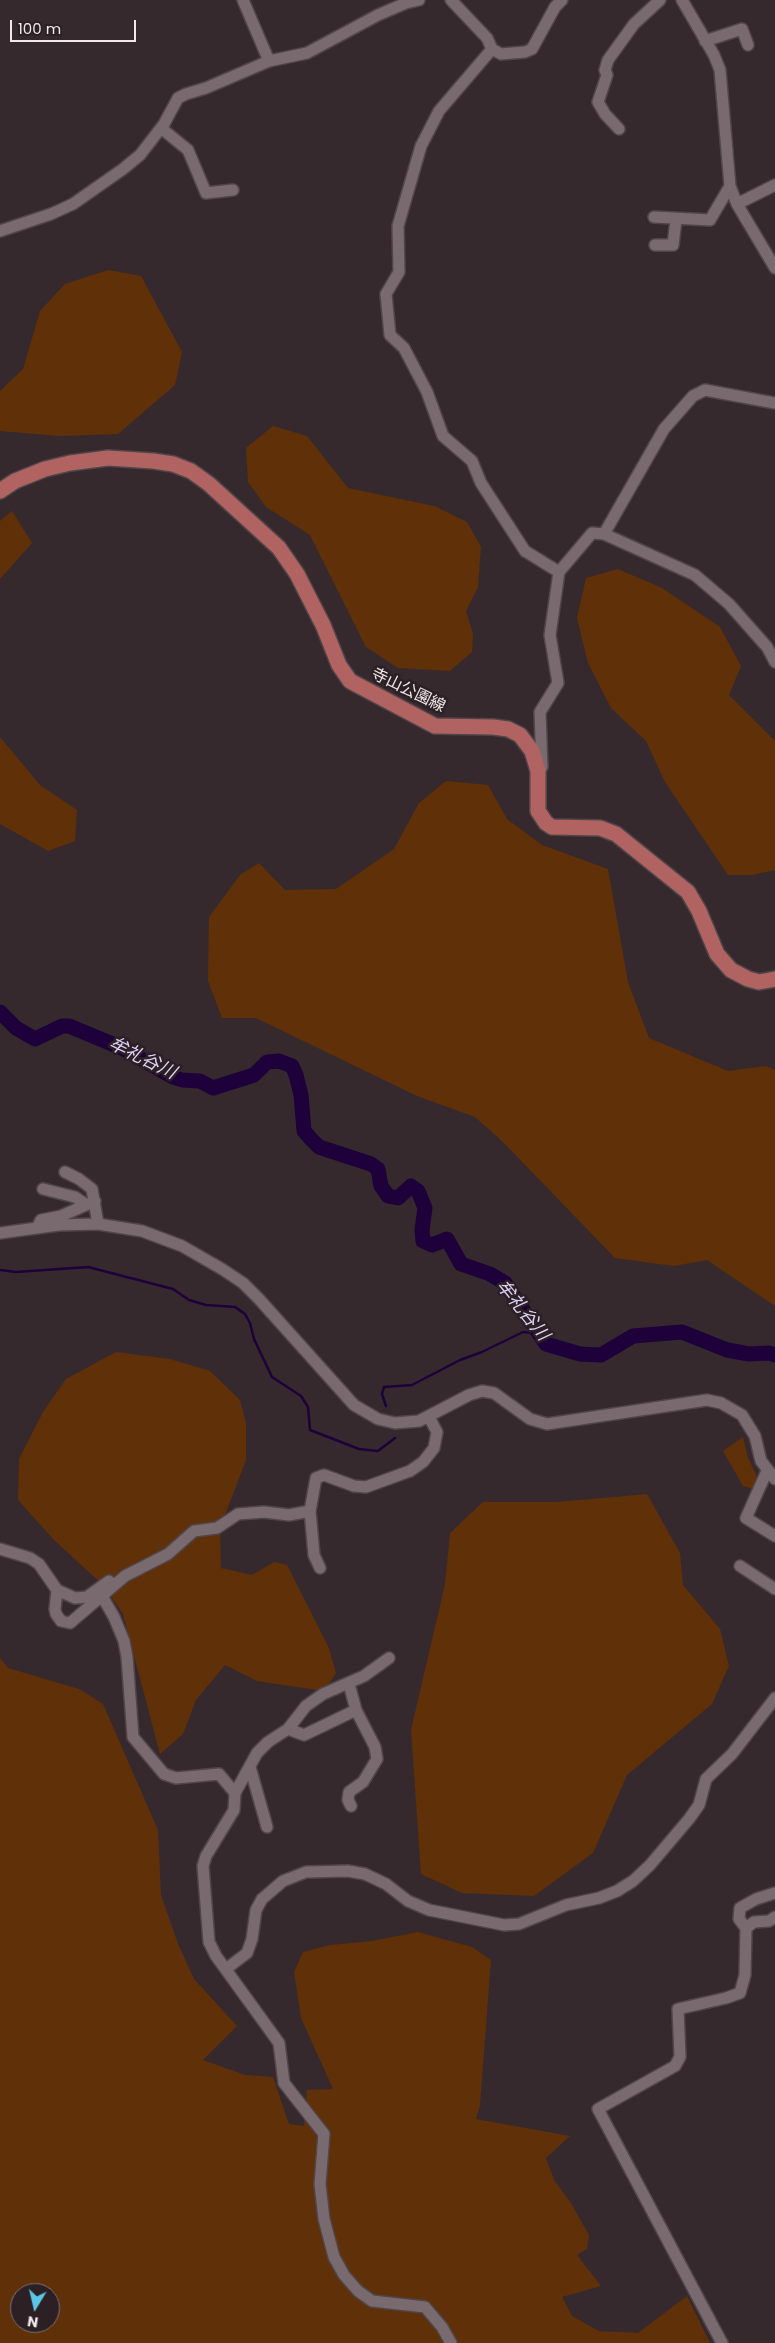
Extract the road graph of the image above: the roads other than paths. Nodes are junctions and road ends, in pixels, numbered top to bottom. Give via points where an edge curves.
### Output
1 (243, 0) edge
2 (419, 0) edge
3 (451, 0) edge
4 (562, 0) edge
5 (660, 0) edge
6 (682, 0) edge
7 (705, 41) junction
8 (748, 45) dead end
9 (492, 49) junction
10 (269, 61) junction
11 (161, 128) junction
12 (619, 129) dead end
13 (775, 185) edge
14 (730, 186) junction
15 (234, 190) dead end
16 (737, 204) junction
17 (654, 217) dead end
18 (676, 220) junction
19 (0, 231) edge
20 (655, 246) dead end
21 (775, 268) edge
22 (775, 403) edge
23 (0, 491) edge
24 (604, 534) junction
25 (559, 572) junction
26 (775, 662) edge
27 (538, 771) junction
28 (775, 978) edge
29 (65, 1172) dead end
30 (43, 1189) dead end
31 (90, 1203) junction
32 (98, 1224) junction
33 (37, 1228) junction
34 (0, 1233) edge
35 (429, 1417) junction
36 (771, 1475) edge
37 (310, 1511) junction
38 (775, 1536) edge
39 (0, 1549) edge
40 (740, 1566) dead end
41 (320, 1568) dead end
42 (125, 1576) junction
43 (775, 1589) edge
44 (57, 1590) junction
45 (102, 1596) junction
46 (389, 1658) dead end
47 (349, 1684) junction
48 (775, 1698) edge
49 (356, 1710) junction
50 (288, 1729) junction
51 (250, 1767) junction
52 (235, 1793) junction
53 (351, 1806) dead end
54 (267, 1827) dead end
55 (775, 1893) edge
56 (775, 1917) edge
57 (746, 1928) junction
58 (226, 1969) junction
59 (451, 2343) edge
60 (722, 2343) edge

1 - 10 street
2 - 10 street via 378,15 307,53
3 - 9 street via 487,38
4 - 9 street via 532,49 501,54
5 - 12 street via 634,24 608,60 598,102
6 - 7 street
7 - 8 street via 742,29
7 - 14 street via 720,70
9 - 25 street via 438,111 421,146 398,226 398,272 386,294 390,335 404,348 427,392 443,436 472,461 481,483 526,551
10 - 11 street via 178,98
11 - 15 street via 188,150 206,193
11 - 19 street via 140,155 73,204
13 - 16 street
14 - 16 street
14 - 18 street via 710,220
16 - 21 street
17 - 18 street
18 - 20 street via 673,245
22 - 24 street via 705,390 693,396 664,429
23 - 27 main road, 寺山公園線 via 14,481 45,469 108,458 154,461 191,471 279,548 297,574 339,665 350,681 435,726 508,729 528,744
24 - 25 street via 592,534
24 - 26 street via 695,575 709,585 767,647
25 - 27 street via 550,635 558,682 540,712 542,767
27 - 28 main road, 寺山公園線 via 538,811 546,823 552,827 600,828 616,834 688,892 717,954 731,970 759,982
29 - 31 street via 92,1189
30 - 31 street
31 - 32 street
31 - 33 street via 61,1216 42,1220
32 - 33 street
32 - 35 street via 121,1226 161,1237 233,1276 260,1298 345,1395 367,1414 395,1423
33 - 34 street
35 - 36 street via 469,1394 482,1391 494,1393 530,1419 547,1424 707,1400 721,1403 742,1415 750,1425 761,1461
35 - 37 street via 437,1432 434,1448 423,1462 410,1471 366,1487 324,1475 316,1478
36 - 38 street via 746,1518
37 - 41 street via 314,1555
37 - 42 street via 289,1515 264,1512 238,1514 217,1528 194,1531 168,1554
39 - 44 street via 39,1564
40 - 43 street
42 - 44 street via 111,1580 87,1597 75,1598
42 - 45 street
44 - 45 street via 54,1609 66,1624
45 - 52 street via 124,1641 133,1737 164,1774 176,1778 219,1774
46 - 47 street
47 - 49 street
47 - 50 street via 323,1694 306,1706
48 - 58 street via 732,1754 706,1779 700,1805 689,1820 650,1865 617,1892 566,1905 519,1924 504,1925 429,1910 365,1874 306,1872 283,1881 262,1899 256,1910 252,1939 246,1953
49 - 50 street via 304,1735
49 - 53 street via 375,1747 377,1758 363,1782 349,1792
50 - 51 street via 268,1742
51 - 52 street
51 - 54 street
52 - 58 street via 234,1810 202,1866 209,1942
55 - 57 street via 740,1908 738,1919
56 - 57 street via 754,1922
57 - 60 street via 745,1976 740,1992 678,2009 680,2057 675,2066 598,2109
58 - 59 street via 279,2043 284,2083 324,2134 320,2184 324,2219 334,2257 344,2275 372,2301 425,2307

